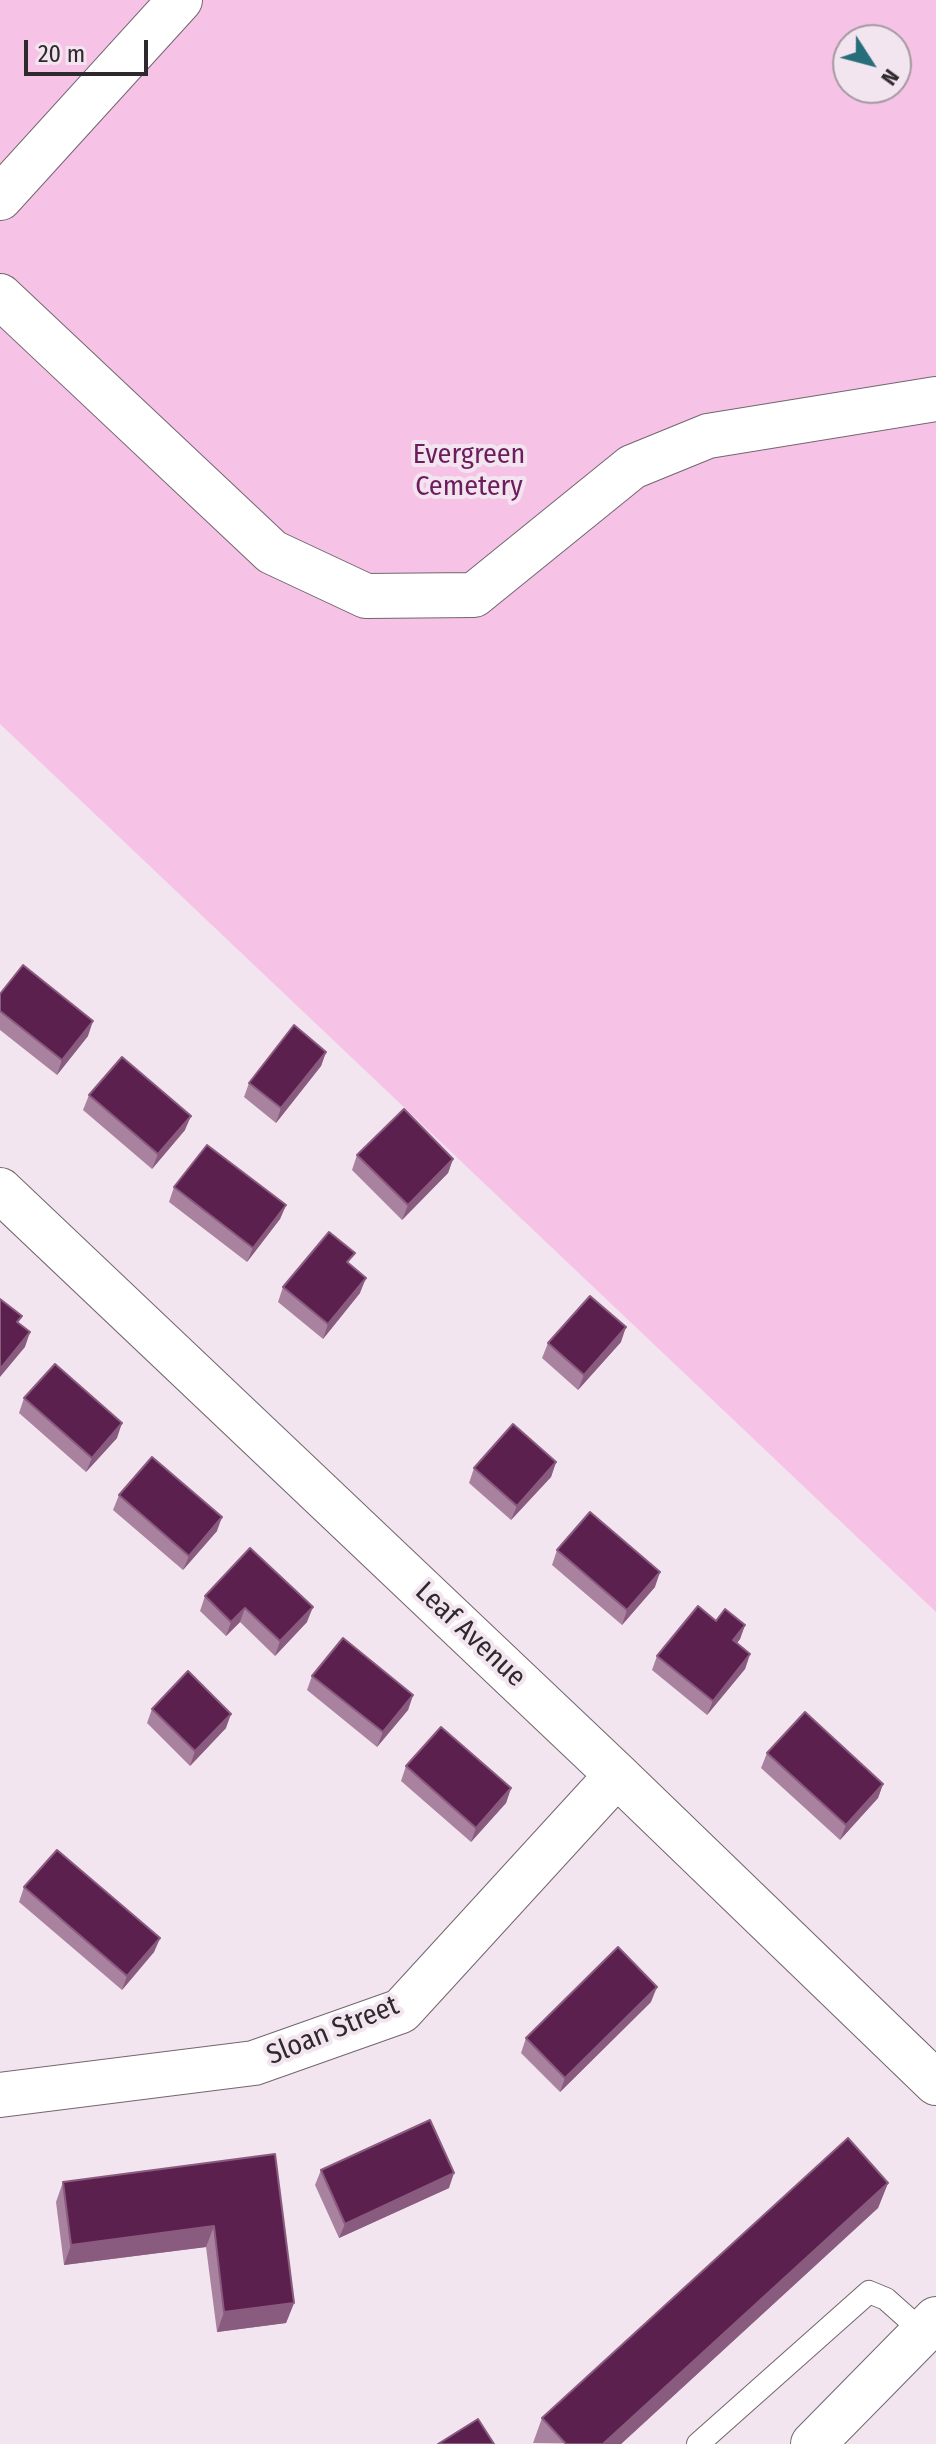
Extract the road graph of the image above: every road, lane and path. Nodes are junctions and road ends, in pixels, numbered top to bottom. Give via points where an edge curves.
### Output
1 (180, 0) edge
2 (0, 198) edge
3 (0, 296) edge
4 (936, 399) edge
5 (0, 1190) edge
6 (617, 1775) junction
7 (936, 2083) edge
8 (0, 2095) edge
9 (930, 2325) edge
10 (698, 2444) edge
11 (813, 2444) edge

1 - 2 street
3 - 4 street via 272,552 366,596 474,595 632,467 708,436
5 - 6 street, Leaf Avenue
6 - 7 street, Leaf Avenue
6 - 8 street, Sloan Street via 401,2011 254,2063
9 - 10 lane via 869,2292
9 - 11 street

